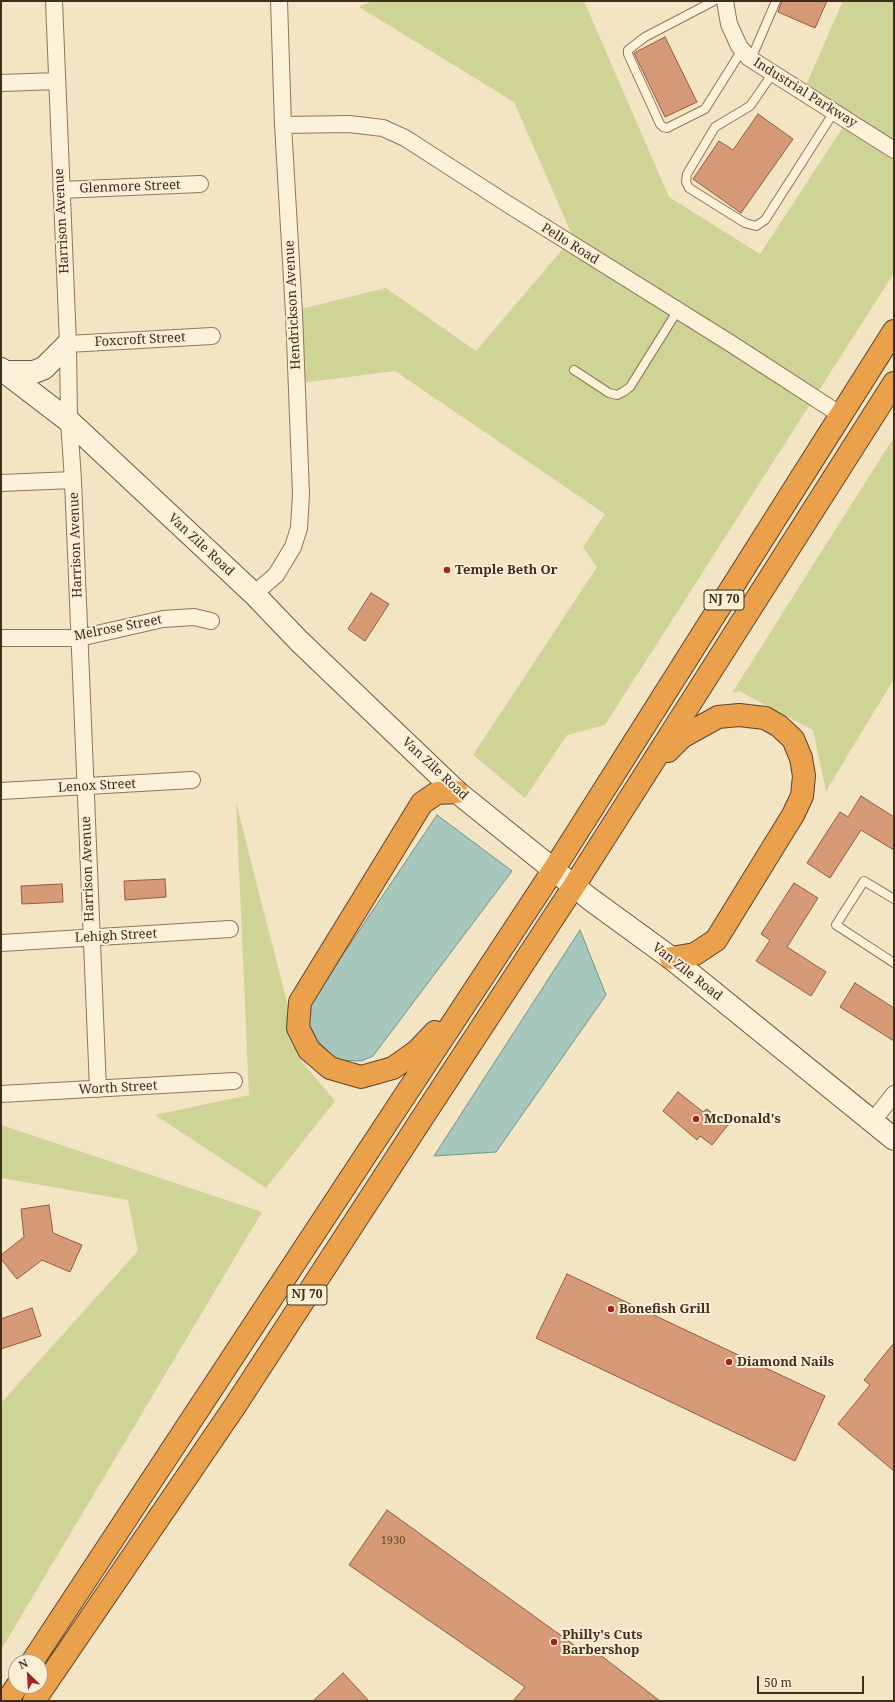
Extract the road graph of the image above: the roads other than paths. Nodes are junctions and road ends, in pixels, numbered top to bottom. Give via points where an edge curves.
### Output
1 (54, 1) edge
2 (279, 1) edge
3 (714, 1) edge
4 (725, 1) edge
5 (776, 1) edge
6 (747, 55) junction
7 (773, 73) junction
8 (57, 81) junction
9 (1, 83) edge
10 (834, 112) junction
11 (283, 125) junction
12 (894, 150) edge
13 (200, 184) dead end
14 (61, 190) junction
15 (678, 310) junction
16 (894, 331) edge
17 (212, 336) dead end
18 (68, 344) junction
19 (574, 370) dead end
20 (3, 371) edge
21 (894, 383) edge
22 (841, 415) junction
23 (69, 421) junction
24 (73, 480) junction
25 (1, 483) edge
26 (254, 594) junction
27 (211, 621) dead end
28 (1, 638) edge
29 (79, 638) junction
30 (647, 772) junction
31 (192, 780) dead end
32 (85, 786) junction
33 (1, 791) edge
34 (457, 792) junction
35 (554, 869) junction
36 (574, 886) junction
37 (894, 899) edge
38 (230, 929) dead end
39 (91, 937) junction
40 (1, 942) edge
41 (672, 958) junction
42 (894, 963) edge
43 (468, 999) junction
44 (234, 1081) dead end
45 (98, 1089) junction
46 (1, 1094) edge
47 (894, 1094) edge
48 (872, 1122) junction
49 (894, 1139) edge
50 (37, 1654) edge
51 (34, 1701) edge

1 - 8 street, Harrison Avenue
2 - 11 street, Hendrickson Avenue
3 - 6 lane via 645,37 628,50 663,128 705,109
4 - 6 street, Industrial Parkway via 729,24 739,46
5 - 6 lane
6 - 7 street, Industrial Parkway
7 - 10 street, Industrial Parkway
7 - 10 lane via 750,106 715,127 687,174 686,182 689,188 745,223 756,226 764,220
8 - 9 street
8 - 14 street, Harrison Avenue
10 - 12 street, Industrial Parkway
11 - 15 street, Pello Road via 349,124 383,128 405,138
11 - 26 street, Hendrickson Avenue via 301,494 298,528 293,547 276,575
13 - 14 street, Glenmore Street
14 - 18 street, Harrison Avenue
15 - 19 lane via 630,387 623,392 609,393
15 - 22 street, Pello Road
16 - 22 highway, NJ 70
17 - 18 street, Foxcroft Street
18 - 20 street via 44,368 34,372
18 - 23 street, Harrison Avenue
20 - 23 street, Van Zile Road
21 - 30 highway, NJ 70
22 - 35 highway, NJ 70
23 - 24 street, Harrison Avenue
23 - 26 street, Van Zile Road
24 - 25 street
24 - 29 street, Harrison Avenue
26 - 34 street, Van Zile Road
27 - 29 street, Melrose Street via 194,617 163,618
28 - 29 street, Melrose Street
29 - 32 street, Harrison Avenue
30 - 36 highway, NJ 70
30 - 41 highway via 688,734 718,718 739,715 765,718 779,726 793,740 801,758 804,776 802,796 793,815 716,940 695,954
31 - 32 street, Lenox Street
32 - 33 street, Lenox Street
32 - 39 street, Harrison Avenue
34 - 35 street, Van Zile Road
34 - 43 highway via 437,793 422,803 300,1002 298,1028 309,1050 330,1068 361,1077 393,1068 417,1051
35 - 36 street, Van Zile Road
35 - 43 highway, NJ 70
36 - 41 street, Van Zile Road
36 - 51 highway, NJ 70 via 235,1406
37 - 42 lane via 864,881 836,925
38 - 39 street, Lehigh Street
39 - 40 street, Lehigh Street
39 - 45 street, Harrison Avenue
41 - 48 street, Van Zile Road
43 - 50 highway, NJ 70
44 - 45 street, Worth Street
45 - 46 street, Worth Street
47 - 48 street
48 - 49 street, Van Zile Road

